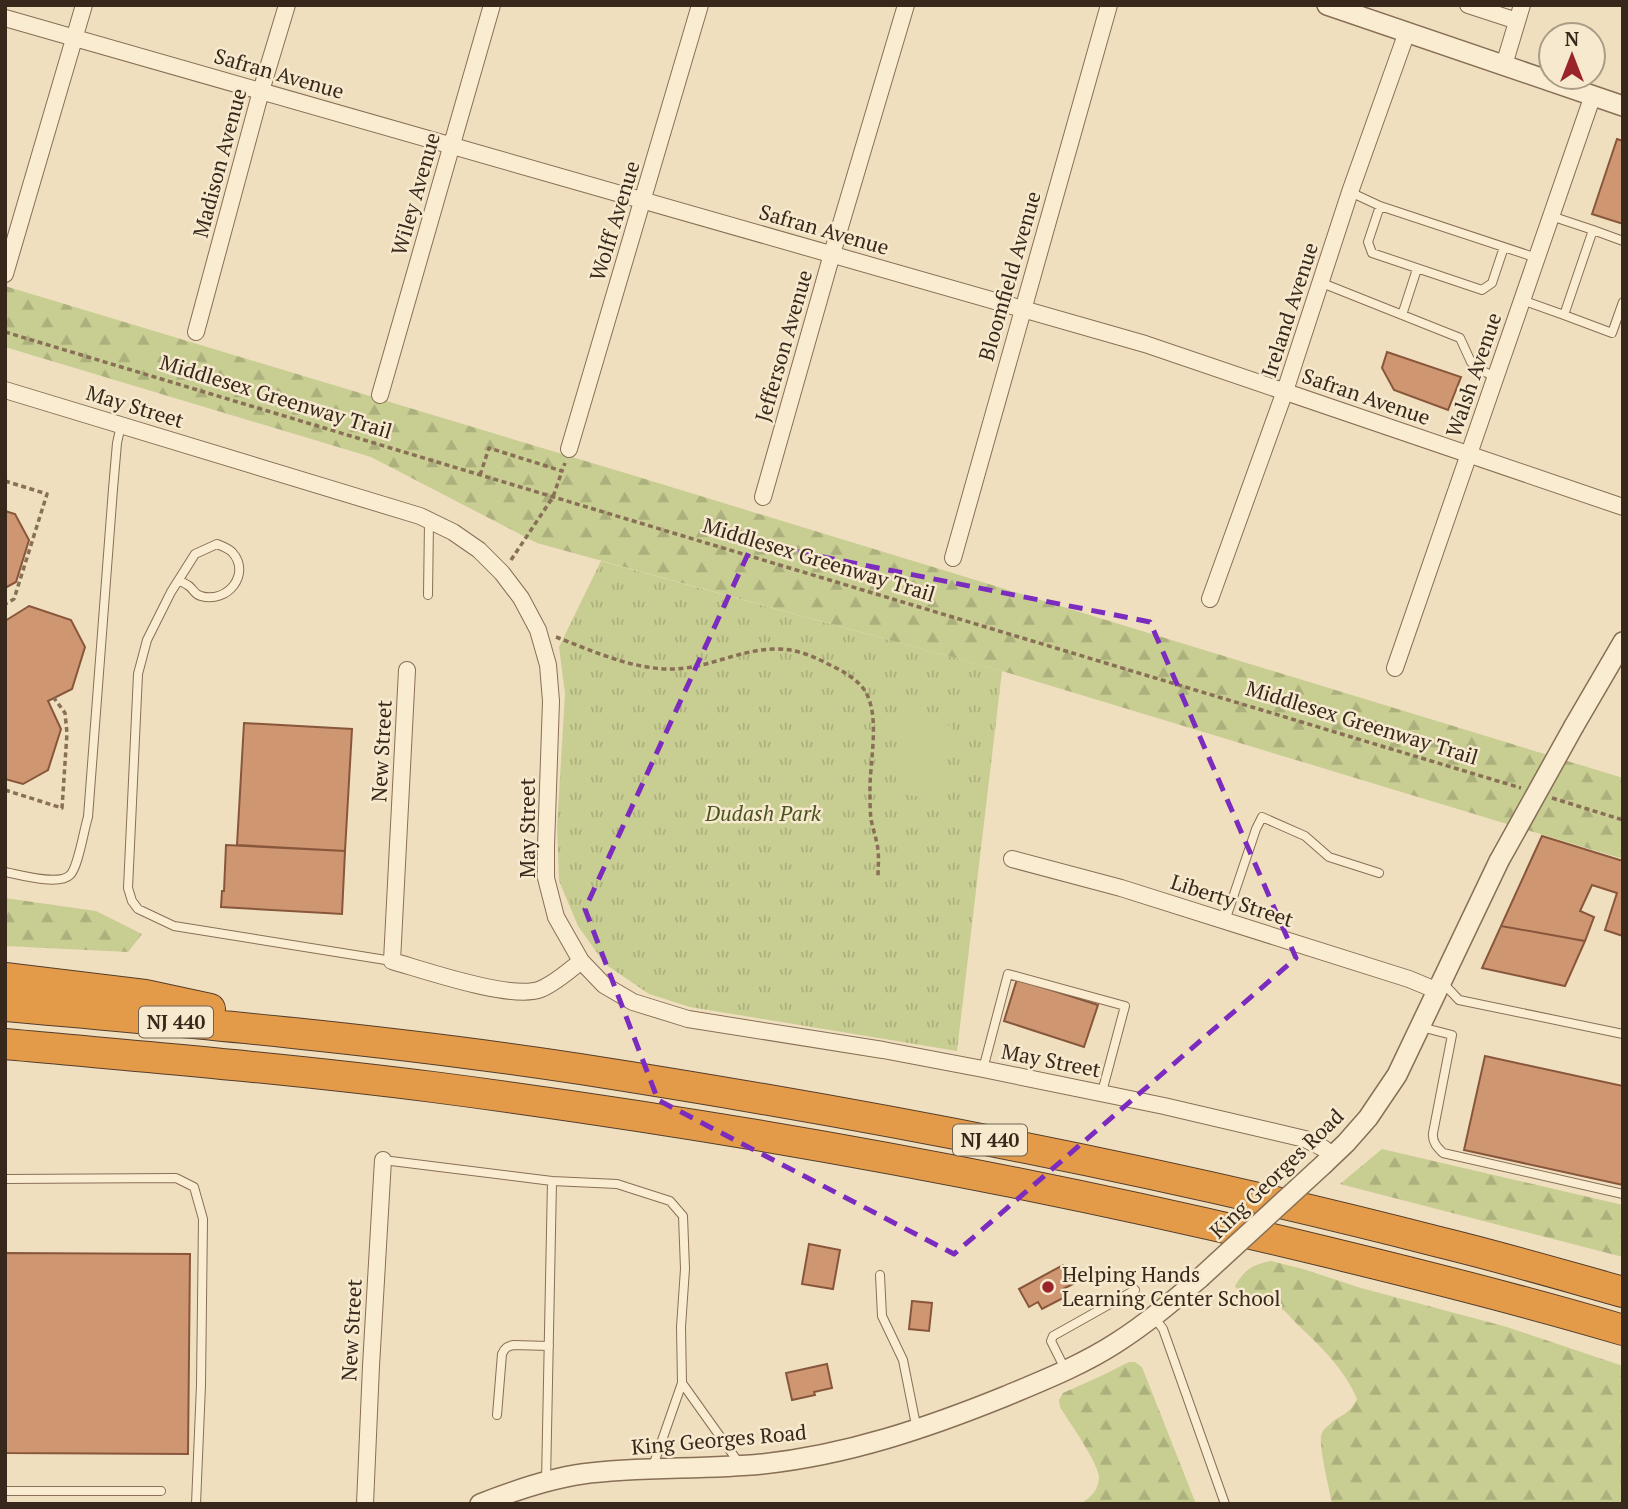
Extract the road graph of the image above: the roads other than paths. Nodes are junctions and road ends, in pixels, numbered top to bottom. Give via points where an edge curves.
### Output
1 (84, 5) edge
2 (287, 5) edge
3 (492, 5) edge
4 (700, 5) edge
5 (906, 5) edge
6 (1109, 5) edge
7 (1328, 5) edge
8 (1468, 5) edge
9 (1520, 13) edge
10 (5, 18) edge
11 (1407, 32) junction
12 (75, 38) junction
13 (1504, 65) junction
14 (261, 91) junction
15 (1593, 96) junction
16 (1623, 106) edge
17 (452, 145) junction
18 (1350, 192) junction
19 (644, 200) junction
20 (1380, 206) junction
21 (1551, 216) junction
22 (1593, 230) junction
23 (1623, 241) edge
24 (1504, 247) junction
25 (832, 254) junction
26 (1537, 258) junction
27 (1417, 269) junction
28 (5, 274) edge
29 (1322, 284) junction
30 (1522, 300) junction
31 (1623, 302) edge
32 (1023, 309) junction
33 (1402, 315) junction
34 (1564, 315) junction
35 (196, 332) dead end
36 (1495, 377) junction
37 (5, 390) edge
38 (1285, 391) junction
39 (380, 395) dead end
40 (121, 425) junction
41 (569, 449) road end
42 (1469, 454) junction
43 (763, 497) dead end
44 (1623, 507) edge
45 (429, 521) junction
46 (953, 558) dead end
47 (179, 580) junction
48 (428, 595) dead end
49 (1210, 599) dead end
50 (1623, 642) edge
51 (1395, 668) dead end
52 (407, 670) dead end
53 (1012, 859) dead end
54 (5, 873) edge
55 (1378, 873) dead end
56 (1225, 921) junction
57 (392, 961) junction
58 (581, 961) junction
59 (5, 978) edge
60 (1440, 986) junction
61 (5, 1006) edge
62 (1421, 1027) junction
63 (1623, 1034) edge
64 (347, 1039) junction
65 (5, 1044) edge
66 (5, 1055) edge
67 (216, 1064) junction
68 (983, 1069) junction
69 (1102, 1093) junction
70 (383, 1160) joint
71 (1329, 1160) junction
72 (5, 1179) edge
73 (552, 1181) junction
74 (1623, 1195) edge
75 (880, 1275) dead end
76 (1135, 1290) dead end
77 (1623, 1292) edge
78 (1154, 1317) junction
79 (1623, 1330) edge
80 (549, 1346) junction
81 (1066, 1371) junction
82 (682, 1383) junction
83 (497, 1415) dead end
84 (917, 1430) junction
85 (740, 1465) junction
86 (652, 1469) junction
87 (546, 1482) junction
88 (5, 1491) edge
89 (161, 1491) dead end
90 (196, 1504) edge
91 (365, 1504) edge
92 (480, 1504) edge
93 (1225, 1504) edge

1 - 12 street
2 - 14 street, Madison Avenue
3 - 17 street, Wiley Avenue
4 - 19 street, Wolff Avenue
5 - 25 street, Jefferson Avenue
6 - 32 street, Bloomfield Avenue
7 - 11 street
8 - 9 street
9 - 13 street
10 - 12 street, Safran Avenue
11 - 13 street
11 - 18 street, Ireland Avenue
12 - 14 street, Safran Avenue
12 - 28 street
13 - 15 street
14 - 17 street, Safran Avenue
14 - 35 street, Madison Avenue
15 - 16 street
15 - 21 street, Walsh Avenue
17 - 19 street, Safran Avenue
17 - 39 street, Wiley Avenue
18 - 20 lane
18 - 29 street, Ireland Avenue
19 - 25 street, Safran Avenue
19 - 41 street, Wolff Avenue
20 - 24 lane
20 - 27 lane via 1368,242 1372,253
21 - 22 lane
21 - 26 street, Walsh Avenue
22 - 23 lane
22 - 34 lane
24 - 26 lane
24 - 27 lane via 1492,283 1482,290
25 - 32 street, Safran Avenue
25 - 43 street, Jefferson Avenue
26 - 30 street, Walsh Avenue
27 - 33 lane
29 - 33 lane
29 - 38 street, Ireland Avenue
30 - 34 lane
30 - 36 street, Walsh Avenue
31 - 34 lane via 1612,333
32 - 38 street, Safran Avenue
32 - 46 street, Bloomfield Avenue
33 - 36 lane via 1460,338 1471,362
36 - 42 street, Walsh Avenue
37 - 40 street, May Street
38 - 42 street, Safran Avenue
38 - 49 street, Ireland Avenue
40 - 45 street, May Street
40 - 54 lane via 88,817 76,866 62,879
42 - 44 street, Safran Avenue
42 - 51 street, Walsh Avenue
45 - 48 lane
45 - 58 street, May Street via 453,532 502,573 538,630 548,665 551,701 546,878 556,917
47 - 47 lane via 197,596 212,599 237,583 239,565 232,552 217,544 195,554
47 - 57 lane via 147,640 138,674 128,888 132,901 138,909 174,926
50 - 60 street, King Georges Road, bridge via 1499,861
52 - 57 street, New Street
53 - 56 street, Liberty Street
55 - 56 lane via 1329,857 1305,836 1262,817
56 - 60 street, Liberty Street
57 - 58 street via 518,993 539,990
58 - 68 street, May Street via 604,985 633,1002 688,1019
59 - 64 highway via 145,995
60 - 62 street, King Georges Road
60 - 63 lane via 1459,1000
61 - 64 highway, NJ 440
62 - 71 street, King Georges Road via 1378,1104
62 - 74 lane via 1452,1035 1432,1138 1443,1153
64 - 77 highway, NJ 440 via 580,1069 1021,1147 1324,1213
65 - 67 highway, NJ 440
66 - 67 highway
67 - 79 highway, NJ 440 via 580,1107 925,1164 1268,1237
68 - 69 street, May Street
68 - 69 lane via 1008,974 1125,1006
69 - 71 street, May Street via 1296,1136 1314,1143
70 - 73 lane
70 - 91 street, New Street
71 - 78 street, King Georges Road, bridge
72 - 90 lane via 176,1178 194,1187 203,1219
73 - 80 lane
73 - 82 lane via 617,1184 670,1201 683,1216
75 - 84 lane via 882,1315 903,1360
76 - 81 lane via 1053,1336 1051,1341
78 - 81 street, King Georges Road
78 - 93 lane via 1163,1329
80 - 83 lane via 504,1349
80 - 87 lane
81 - 84 street, King Georges Road
82 - 85 lane
82 - 86 lane
84 - 85 street, King Georges Road via 847,1449
85 - 86 street, King Georges Road
86 - 87 street, King Georges Road via 581,1474
87 - 92 street, King Georges Road
88 - 89 lane

